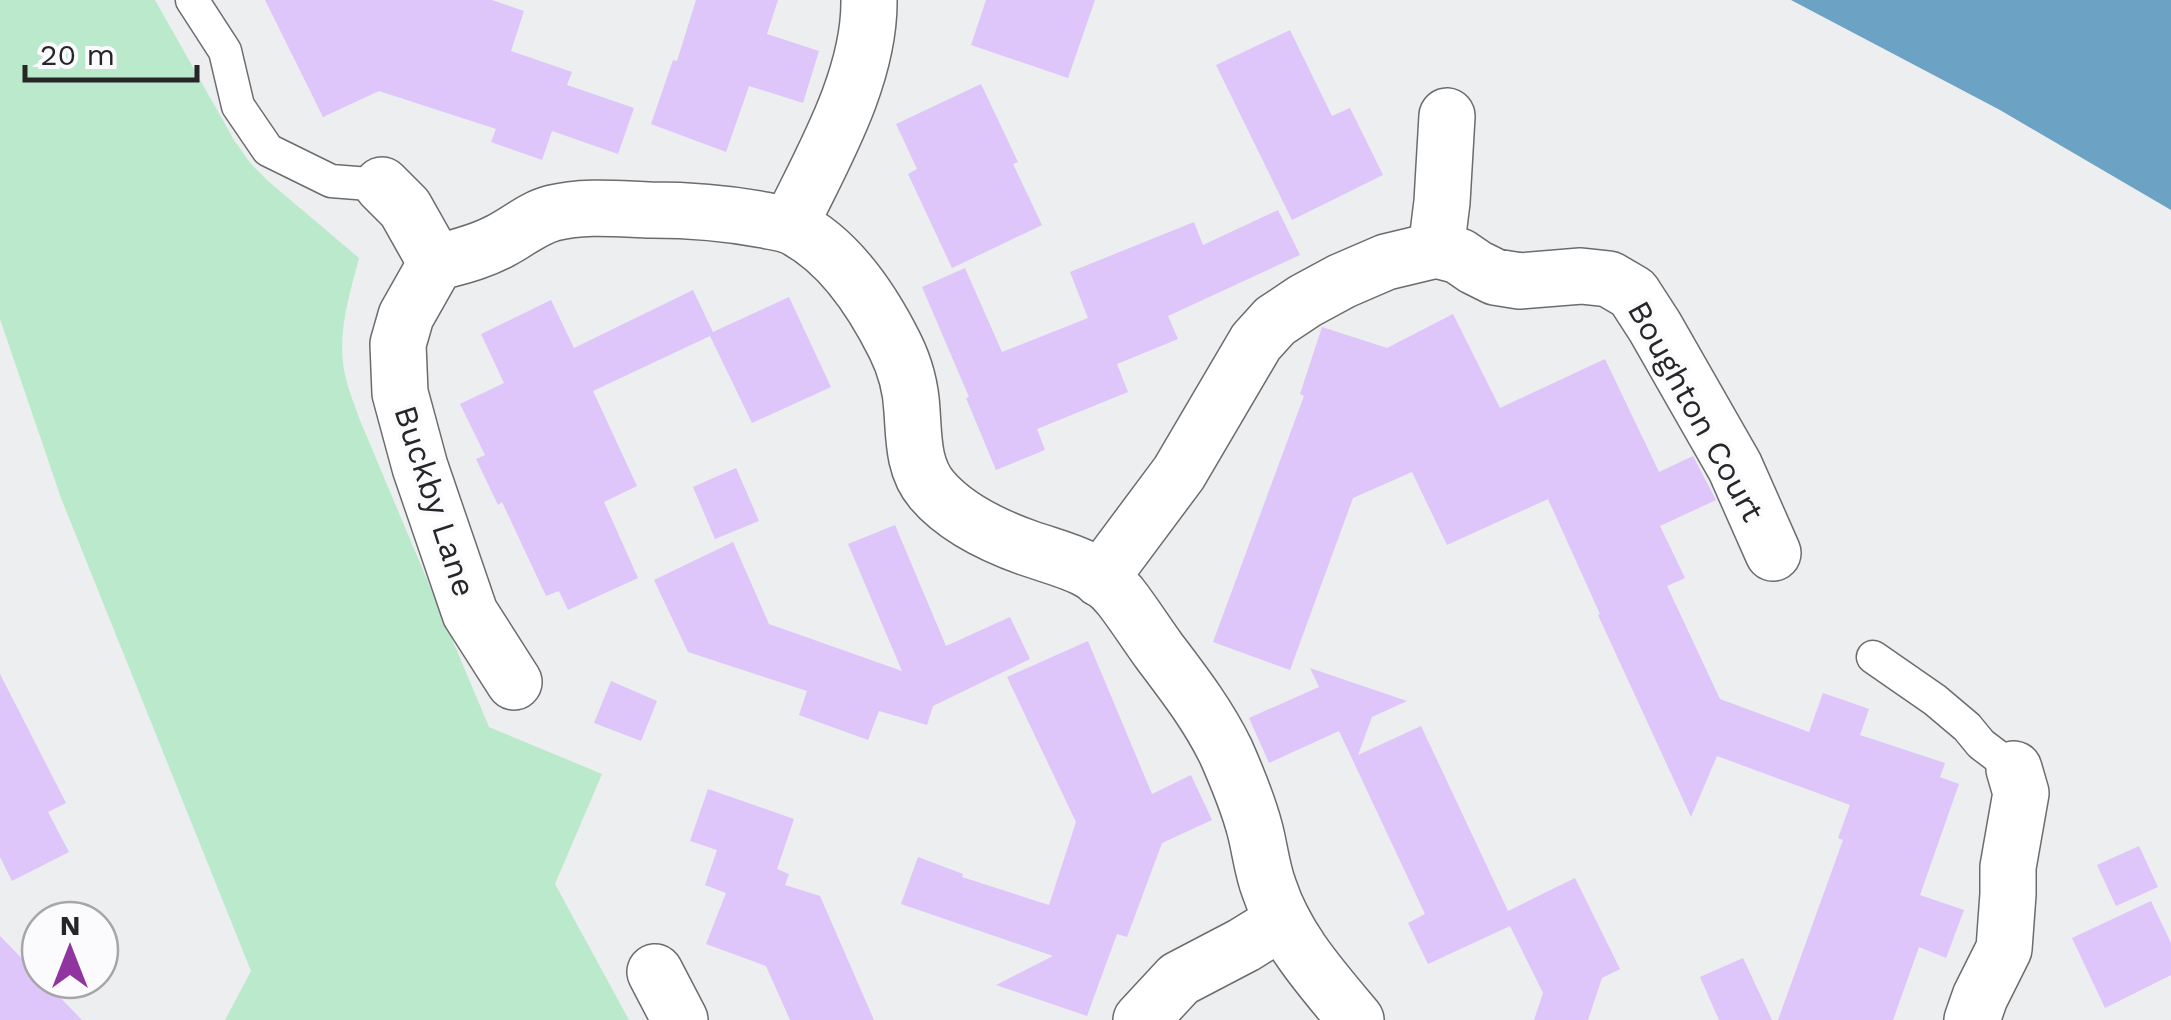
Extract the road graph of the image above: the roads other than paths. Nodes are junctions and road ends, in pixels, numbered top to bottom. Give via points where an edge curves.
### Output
1 (192, 0) edge
2 (869, 0) edge
3 (1446, 116) dead end
4 (382, 185) joint
5 (790, 225) junction
6 (1436, 250) junction
7 (436, 263) junction
8 (1773, 553) dead end
9 (1100, 579) junction
10 (1873, 657) dead end
11 (514, 682) dead end
12 (2014, 769) joint
13 (1283, 921) junction
14 (656, 972) dead end
15 (680, 1020) edge
16 (1142, 1020) edge
17 (1356, 1020) edge
18 (1972, 1020) edge

1 - 4 lane via 225,50 238,106 268,150 330,181
2 - 5 street via 840,122
3 - 6 street
4 - 7 street via 405,208
5 - 7 street via 682,210 554,213 499,242
5 - 9 street via 854,280 896,348 928,486 948,508 1002,538
6 - 8 street, Boughton Court via 1520,282 1580,276 1609,280 1632,293 1735,467
6 - 9 street via 1356,275 1274,321 1178,473
7 - 11 street, Buckby Lane via 398,344 400,394 470,613
9 - 13 street via 1181,678 1225,750
10 - 12 lane
12 - 18 street via 2021,794 2004,949
13 - 16 street via 1178,979
13 - 17 street
14 - 15 street

